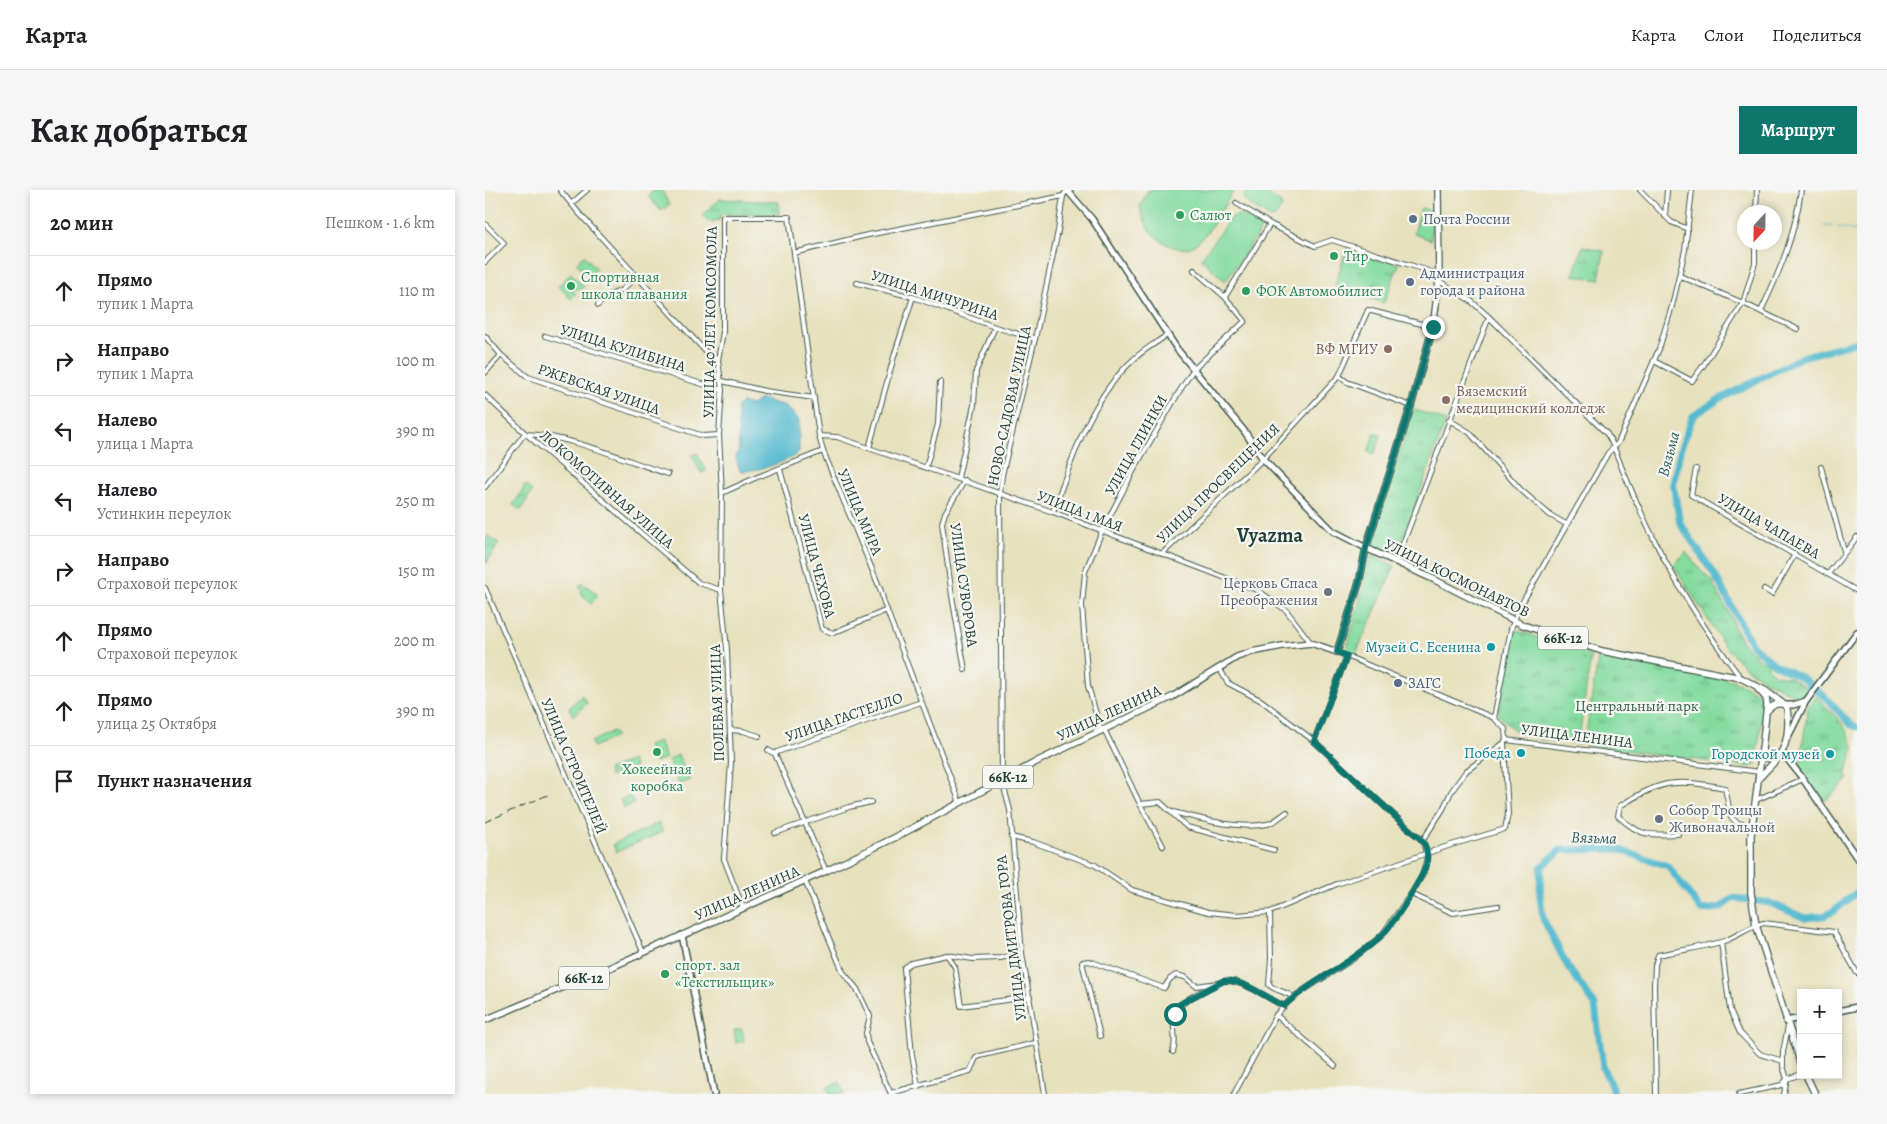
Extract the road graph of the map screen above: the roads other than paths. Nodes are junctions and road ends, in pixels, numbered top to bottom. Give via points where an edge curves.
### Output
1 (561, 190) edge
2 (587, 190) edge
3 (1067, 190) edge
4 (1438, 190) edge
5 (1640, 190) edge
6 (1667, 190) edge
7 (1692, 190) edge
8 (1757, 190) edge
9 (1801, 190) edge
10 (1063, 196) junction
11 (572, 203) junction
12 (1236, 203) dead end
13 (1756, 205) edge
14 (1665, 216) junction
15 (789, 217) joint
16 (485, 224) edge
17 (1270, 224) junction
18 (1688, 229) junction
19 (1755, 250) edge
20 (794, 253) junction
21 (485, 262) edge
22 (1194, 270) dead end
23 (1438, 274) junction
24 (636, 276) junction
25 (1680, 276) junction
26 (1439, 281) junction
27 (857, 282) dead end
28 (913, 297) junction
29 (1225, 297) junction
30 (1743, 303) junction
31 (598, 305) dead end
32 (1761, 311) junction
33 (1489, 317) junction
34 (995, 327) junction
35 (1433, 327) junction
36 (1797, 329) dead end
37 (1167, 335) junction
38 (485, 336) edge
39 (545, 336) dead end
40 (1035, 339) junction
41 (501, 355) junction
42 (718, 360) junction
43 (1654, 361) junction
44 (1193, 370) junction
45 (485, 373) edge
46 (1339, 376) junction
47 (722, 381) junction
48 (940, 382) dead end
49 (722, 390) junction
50 (485, 395) edge
51 (814, 398) junction
52 (1411, 406) junction
53 (1449, 420) junction
54 (525, 434) junction
55 (719, 435) junction
56 (819, 436) junction
57 (1614, 445) junction
58 (869, 448) junction
59 (823, 451) junction
60 (1263, 459) junction
61 (926, 467) junction
62 (1821, 467) dead end
63 (780, 469) junction
64 (1696, 469) dead end
65 (668, 474) dead end
66 (958, 478) junction
67 (965, 480) junction
68 (485, 487) edge
69 (722, 493) junction
70 (1000, 493) junction
71 (1053, 512) junction
72 (1566, 524) junction
73 (1102, 531) junction
74 (1857, 537) edge
75 (1366, 548) junction
76 (1845, 551) junction
77 (1161, 554) junction
78 (1795, 554) junction
79 (1396, 562) junction
80 (1828, 574) junction
81 (485, 588) edge
82 (1764, 589) dead end
83 (721, 590) junction
84 (1857, 591) edge
85 (887, 610) junction
86 (1514, 621) junction
87 (1857, 632) edge
88 (1311, 643) junction
89 (1337, 652) junction
90 (1347, 656) junction
91 (1219, 668) junction
92 (965, 670) dead end
93 (1741, 678) junction
94 (1753, 684) junction
95 (1807, 700) junction
96 (921, 702) junction
97 (1783, 704) junction
98 (1767, 711) junction
99 (1493, 718) junction
100 (730, 730) junction
101 (1102, 730) junction
102 (759, 736) dead end
103 (1314, 741) junction
104 (1505, 742) junction
105 (1785, 742) junction
106 (768, 750) dead end
107 (1761, 750) junction
108 (1782, 752) junction
109 (775, 754) junction
110 (1777, 758) junction
111 (1759, 775) junction
112 (1803, 779) junction
113 (1002, 780) junction
114 (1756, 800) junction
115 (871, 802) dead end
116 (960, 803) junction
117 (1139, 804) junction
118 (1171, 811) junction
119 (1287, 812) dead end
120 (805, 822) junction
121 (1753, 826) junction
122 (775, 833) dead end
123 (1678, 834) dead end
124 (1011, 837) junction
125 (1423, 840) junction
126 (1163, 846) dead end
127 (1274, 850) dead end
128 (1426, 854) junction
129 (1857, 858) edge
130 (826, 871) junction
131 (805, 881) junction
132 (1411, 894) junction
133 (1498, 906) dead end
134 (743, 908) junction
135 (1270, 912) junction
136 (1756, 925) junction
137 (682, 935) junction
138 (1721, 942) junction
139 (643, 952) junction
140 (1022, 953) junction
141 (947, 954) junction
142 (1857, 972) edge
143 (1218, 983) junction
144 (1030, 997) junction
145 (1293, 997) junction
146 (1284, 1006) junction
147 (1857, 1007) edge
148 (1842, 1010) edge
149 (1276, 1015) junction
150 (1797, 1019) edge
151 (485, 1020) edge
152 (1787, 1023) junction
153 (1100, 1036) dead end
154 (1035, 1043) junction
155 (1173, 1052) dead end
156 (1797, 1052) edge
157 (1783, 1061) junction
158 (1335, 1066) dead end
159 (1797, 1075) edge
160 (1787, 1079) junction
161 (1808, 1079) edge
162 (918, 1086) junction
163 (714, 1094) edge
164 (890, 1094) edge
165 (1045, 1094) edge
166 (1234, 1094) edge
167 (1656, 1094) edge
168 (1739, 1094) edge
169 (1784, 1094) edge
170 (1815, 1094) edge

1 - 11 street
2 - 11 street
3 - 10 street, НОВО-САДОВАЯ УЛИЦА
3 - 37 street via 1092,220
4 - 23 main road
5 - 14 street
6 - 14 street
7 - 18 street
8 - 13 street
9 - 32 street via 1781,269
10 - 20 street
10 - 40 street, НОВО-САДОВАЯ УЛИЦА
11 - 24 street
12 - 17 street
14 - 18 street
15 - 20 street, УЛИЦА МИРА
15 - 42 street, УЛИЦА 40 ЛЕТ КОМСОМОЛА via 723,217 723,332
16 - 21 street via 504,244
17 - 23 street via 1315,246 1332,240
17 - 29 street
18 - 25 street
19 - 30 street via 1755,263
20 - 51 street, УЛИЦА МИРА
22 - 29 street, УЛИЦА ГЛИНКИ
23 - 26 main road
24 - 31 street
24 - 42 street via 706,352
25 - 30 street
25 - 43 street
26 - 33 street
26 - 35 main road
27 - 28 street, УЛИЦА МИЧУРИНА
28 - 34 street, УЛИЦА МИЧУРИНА
28 - 58 street
29 - 44 street, УЛИЦА ГЛИНКИ via 1245,321
30 - 32 street
30 - 43 street via 1692,381
32 - 36 street
33 - 53 street
33 - 57 street via 1582,408
34 - 40 street, УЛИЦА МИЧУРИНА
34 - 66 street via 976,371 975,404
35 - 46 street, УЛИЦА ПРОСВЕЩЕНИЯ via 1368,310
35 - 52 main road
37 - 44 street
37 - 71 street via 1133,360 1103,395 1075,450
38 - 41 street, РЖЕВСКАЯ УЛИЦА
39 - 49 street, УЛИЦА КУЛИБИНА
40 - 70 street, НОВО-САДОВАЯ УЛИЦА
41 - 45 street
41 - 55 street, РЖЕВСКАЯ УЛИЦА via 528,377 703,436
42 - 47 street, УЛИЦА 40 ЛЕТ КОМСОМОЛА
43 - 57 street
44 - 60 street via 1245,432
44 - 73 street, УЛИЦА ГЛИНКИ
46 - 52 street
46 - 60 street, УЛИЦА ПРОСВЕЩЕНИЯ
47 - 49 street, УЛИЦА 40 ЛЕТ КОМСОМОЛА
47 - 51 street
48 - 61 street via 939,424
49 - 55 street, УЛИЦА 40 ЛЕТ КОМСОМОЛА
50 - 54 street, ЛОКОМОТИВНАЯ УЛИЦА
51 - 56 street, УЛИЦА МИРА
52 - 75 main road
53 - 72 street via 1469,432 1523,492
53 - 79 street
54 - 65 street via 546,435
54 - 68 street
54 - 83 street, ЛОКОМОТИВНАЯ УЛИЦА via 699,583
55 - 69 street, УЛИЦА 40 ЛЕТ КОМСОМОЛА
56 - 58 street, УЛИЦА 1 МАЯ via 837,437
56 - 59 street, УЛИЦА МИРА
57 - 72 street
57 - 93 street via 1633,495 1668,565
58 - 61 street, УЛИЦА 1 МАЯ
59 - 63 street
59 - 85 street, УЛИЦА МИРА
60 - 75 street via 1333,531
60 - 77 street, УЛИЦА ПРОСВЕЩЕНИЯ
61 - 66 street, УЛИЦА 1 МАЯ
62 - 76 street
63 - 69 street
63 - 85 street, УЛИЦА ЧЕХОВА via 822,629 833,633
64 - 78 street, УЛИЦА ЧАПАЕВА via 1691,495
66 - 67 street, УЛИЦА 1 МАЯ
67 - 70 street, УЛИЦА 1 МАЯ
67 - 92 street, УЛИЦА СУВОРОВА via 942,523
69 - 83 street, ПОЛЕВАЯ УЛИЦА
70 - 71 street, УЛИЦА 1 МАЯ
70 - 113 street, НОВО-САДОВАЯ УЛИЦА
71 - 73 street, УЛИЦА 1 МАЯ
72 - 86 street
73 - 77 street, УЛИЦА 1 МАЯ
73 - 101 street, УЛИЦА ГЛИНКИ via 1085,572 1082,605 1088,686
74 - 76 street
75 - 79 main road, УЛИЦА КОСМОНАВТОВ / 66К-12
75 - 89 main road via 1359,583
76 - 80 street
77 - 88 street, УЛИЦА 1 МАЯ via 1257,590 1286,610
78 - 80 street, УЛИЦА ЧАПАЕВА
78 - 82 street via 1772,594
79 - 86 main road, УЛИЦА КОСМОНАВТОВ / 66К-12
80 - 84 street, УЛИЦА ЧАПАЕВА
81 - 139 street, УЛИЦА СТРОИТЕЛЕЙ
83 - 100 street, ПОЛЕВАЯ УЛИЦА
85 - 96 street, УЛИЦА МИРА
86 - 93 main road, УЛИЦА КОСМОНАВТОВ / 66К-12 via 1601,651
86 - 99 street
87 - 95 street
88 - 89 main road, УЛИЦА ЛЕНИНА / 66К-12
88 - 91 main road, УЛИЦА ЛЕНИНА / 66К-12 via 1252,652
89 - 90 street, УЛИЦА ЛЕНИНА
90 - 99 street, УЛИЦА ЛЕНИНА
90 - 103 street
91 - 101 main road, УЛИЦА ЛЕНИНА / 66К-12 via 1172,696
91 - 103 street via 1228,683 1262,701
93 - 94 main road, 66К-12
94 - 97 main road, 66К-12
94 - 98 main road via 1766,698
95 - 97 street
95 - 105 street
96 - 109 street, УЛИЦА ГАСТЕЛЛО
96 - 116 street, УЛИЦА МИРА
97 - 98 main road via 1774,704
97 - 105 main road via 1788,716
98 - 107 main road
99 - 104 street, УЛИЦА ЛЕНИНА via 1505,729
100 - 102 street
100 - 134 street, ПОЛЕВАЯ УЛИЦА via 724,859
101 - 113 main road, УЛИЦА ЛЕНИНА / 66К-12
101 - 117 street, УЛИЦА ГЛИНКИ
103 - 125 street
104 - 111 street, УЛИЦА ЛЕНИНА
104 - 125 street via 1466,772
104 - 128 street via 1508,814 1505,829
105 - 108 main road
106 - 109 street
107 - 110 main road via 1767,758
107 - 111 main road
108 - 110 main road
108 - 112 street
109 - 120 street
110 - 111 main road
111 - 114 main road
112 - 114 street
112 - 129 street
113 - 116 main road, УЛИЦА ЛЕНИНА / 66К-12
113 - 124 street, УЛИЦА ДМИТРОВА ГОРА via 1010,810
114 - 121 main road
115 - 120 street
116 - 130 main road, УЛИЦА ЛЕНИНА / 66К-12
117 - 118 street via 1160,802
117 - 126 street, УЛИЦА ГЛИНКИ
118 - 119 street via 1248,826 1269,824
118 - 127 street via 1187,827
120 - 122 street
120 - 130 street
121 - 123 street via 1737,823 1731,817 1725,788 1692,782 1661,784 1620,806 1618,816 1631,828 1647,835
121 - 136 main road via 1751,893
124 - 135 street via 1095,865 1132,890 1208,912 1238,915
124 - 140 street, УЛИЦА ДМИТРОВА ГОРА
125 - 128 street
128 - 132 street via 1423,874
128 - 135 street via 1337,884
130 - 131 main road, УЛИЦА ЛЕНИНА / 66К-12
131 - 134 main road, УЛИЦА ЛЕНИНА / 66К-12
131 - 164 street via 843,972 857,989 871,1016 867,1042
132 - 133 street via 1453,913
132 - 145 street via 1382,936 1353,959
134 - 137 main road, УЛИЦА ЛЕНИНА / 66К-12
135 - 145 street via 1269,985
136 - 138 street
136 - 142 street via 1764,923 1834,932
136 - 152 main road
137 - 139 main road, УЛИЦА ЛЕНИНА / 66К-12
137 - 163 street
138 - 157 street via 1730,1010 1739,1033 1760,1054
138 - 167 street via 1658,955 1654,986
139 - 151 main road, УЛИЦА ЛЕНИНА / 66К-12
140 - 141 street via 973,959
140 - 144 street, УЛИЦА ДМИТРОВА ГОРА
141 - 144 street via 955,967 961,1006
141 - 162 street via 911,963 904,968
143 - 146 street via 1230,980 1241,983
143 - 153 street via 1196,986 1185,977 1176,975 1164,988 1089,961 1082,962
143 - 155 street via 1180,1004 1173,1022 1176,1044
144 - 154 street, УЛИЦА ДМИТРОВА ГОРА
145 - 146 street
146 - 149 street
147 - 148 street
149 - 158 street
149 - 166 street
150 - 152 street
152 - 156 main road
152 - 157 street
154 - 162 street via 980,1056 970,1071
154 - 165 street, УЛИЦА ДМИТРОВА ГОРА
157 - 160 street
159 - 160 street
160 - 168 street via 1782,1085
160 - 169 street
161 - 170 main road
162 - 164 street

